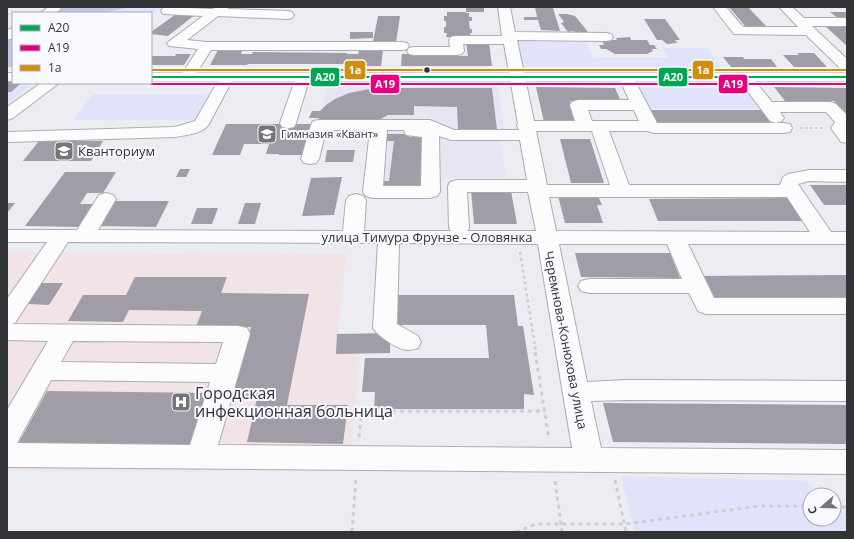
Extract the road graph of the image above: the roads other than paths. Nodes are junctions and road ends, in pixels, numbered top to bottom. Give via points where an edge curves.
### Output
1 (252, 7) edge
2 (504, 7) edge
3 (719, 7) edge
4 (785, 7) edge
5 (219, 10) edge
6 (165, 12) edge
7 (288, 15) dead end
8 (847, 22) edge
9 (805, 27) junction
10 (606, 37) dead end
11 (509, 38) junction
12 (206, 46) junction
13 (847, 67) edge
14 (152, 77) edge
15 (187, 77) junction
16 (227, 77) junction
17 (303, 77) junction
18 (516, 77) junction
19 (626, 77) junction
20 (744, 77) junction
21 (847, 77) edge
22 (50, 84) edge
23 (640, 105) junction
24 (767, 107) junction
25 (7, 115) edge
26 (288, 123) dead end
27 (592, 126) junction
28 (650, 126) junction
29 (379, 128) junction
30 (526, 130) junction
31 (844, 133) edge
32 (7, 147) edge
33 (310, 159) dead end
34 (847, 176) edge
35 (537, 188) junction
36 (621, 191) junction
37 (793, 191) junction
38 (106, 199) dead end
39 (356, 200) dead end
40 (459, 228) dead end
41 (7, 236) edge
42 (61, 236) junction
43 (83, 237) junction
44 (353, 237) junction
45 (389, 237) junction
46 (546, 237) junction
47 (675, 238) junction
48 (825, 238) junction
49 (847, 238) edge
50 (589, 286) dead end
51 (697, 286) junction
52 (847, 306) edge
53 (7, 317) edge
54 (7, 332) edge
55 (65, 333) junction
56 (409, 342) dead end
57 (43, 371) junction
58 (226, 372) junction
59 (847, 391) edge
60 (576, 392) junction
61 (7, 435) edge
62 (7, 455) edge
63 (200, 457) junction
64 (589, 460) junction
65 (847, 462) edge

1 - 5 street
2 - 11 street, Черемнова-Конюхова улица
3 - 9 street via 739,30
4 - 9 street
5 - 6 street
5 - 7 street
5 - 12 street via 174,44
8 - 9 street
9 - 13 street
10 - 11 street
11 - 12 street via 456,40 457,51
11 - 18 street, Черемнова-Конюхова улица
12 - 15 street
14 - 15 street
15 - 16 street
16 - 17 street
16 - 32 street via 201,124 188,129
17 - 18 street
17 - 26 street
18 - 19 street
18 - 30 street, Черемнова-Конюхова улица
19 - 20 street
19 - 23 street
20 - 21 street
20 - 24 street
22 - 25 street
23 - 27 street via 578,105
23 - 28 street
24 - 28 street via 784,128
24 - 31 street via 830,107 844,122
27 - 28 street
27 - 30 street
27 - 36 street
29 - 29 street via 373,192 430,192 431,132
29 - 30 street via 430,125 451,135
29 - 33 street via 319,125
30 - 35 street, Черемнова-Конюхова улица
34 - 37 street via 798,177 790,181
35 - 36 street
35 - 40 street via 457,186
35 - 46 street, Черемнова-Конюхова улица
36 - 37 street
37 - 48 street
38 - 43 street
39 - 44 street
41 - 42 street, улица Тимура Фрунзе - Оловянка
42 - 43 street, улица Тимура Фрунзе - Оловянка
42 - 53 street
43 - 44 street, улица Тимура Фрунзе - Оловянка
44 - 45 street, улица Тимура Фрунзе - Оловянка
45 - 46 street, улица Тимура Фрунзе - Оловянка
45 - 56 street via 385,328
46 - 47 street, улица Тимура Фрунзе - Оловянка
46 - 60 street, Черемнова-Конюхова улица
47 - 48 street, улица Тимура Фрунзе - Оловянка
47 - 51 street
48 - 49 street, улица Тимура Фрунзе - Оловянка
50 - 51 street
51 - 52 street via 706,306
54 - 55 street
55 - 57 street
55 - 58 street via 238,334
57 - 58 street
57 - 61 street
58 - 63 street
59 - 60 street
60 - 64 street, Черемнова-Конюхова улица
62 - 63 street
63 - 64 street
64 - 65 street

